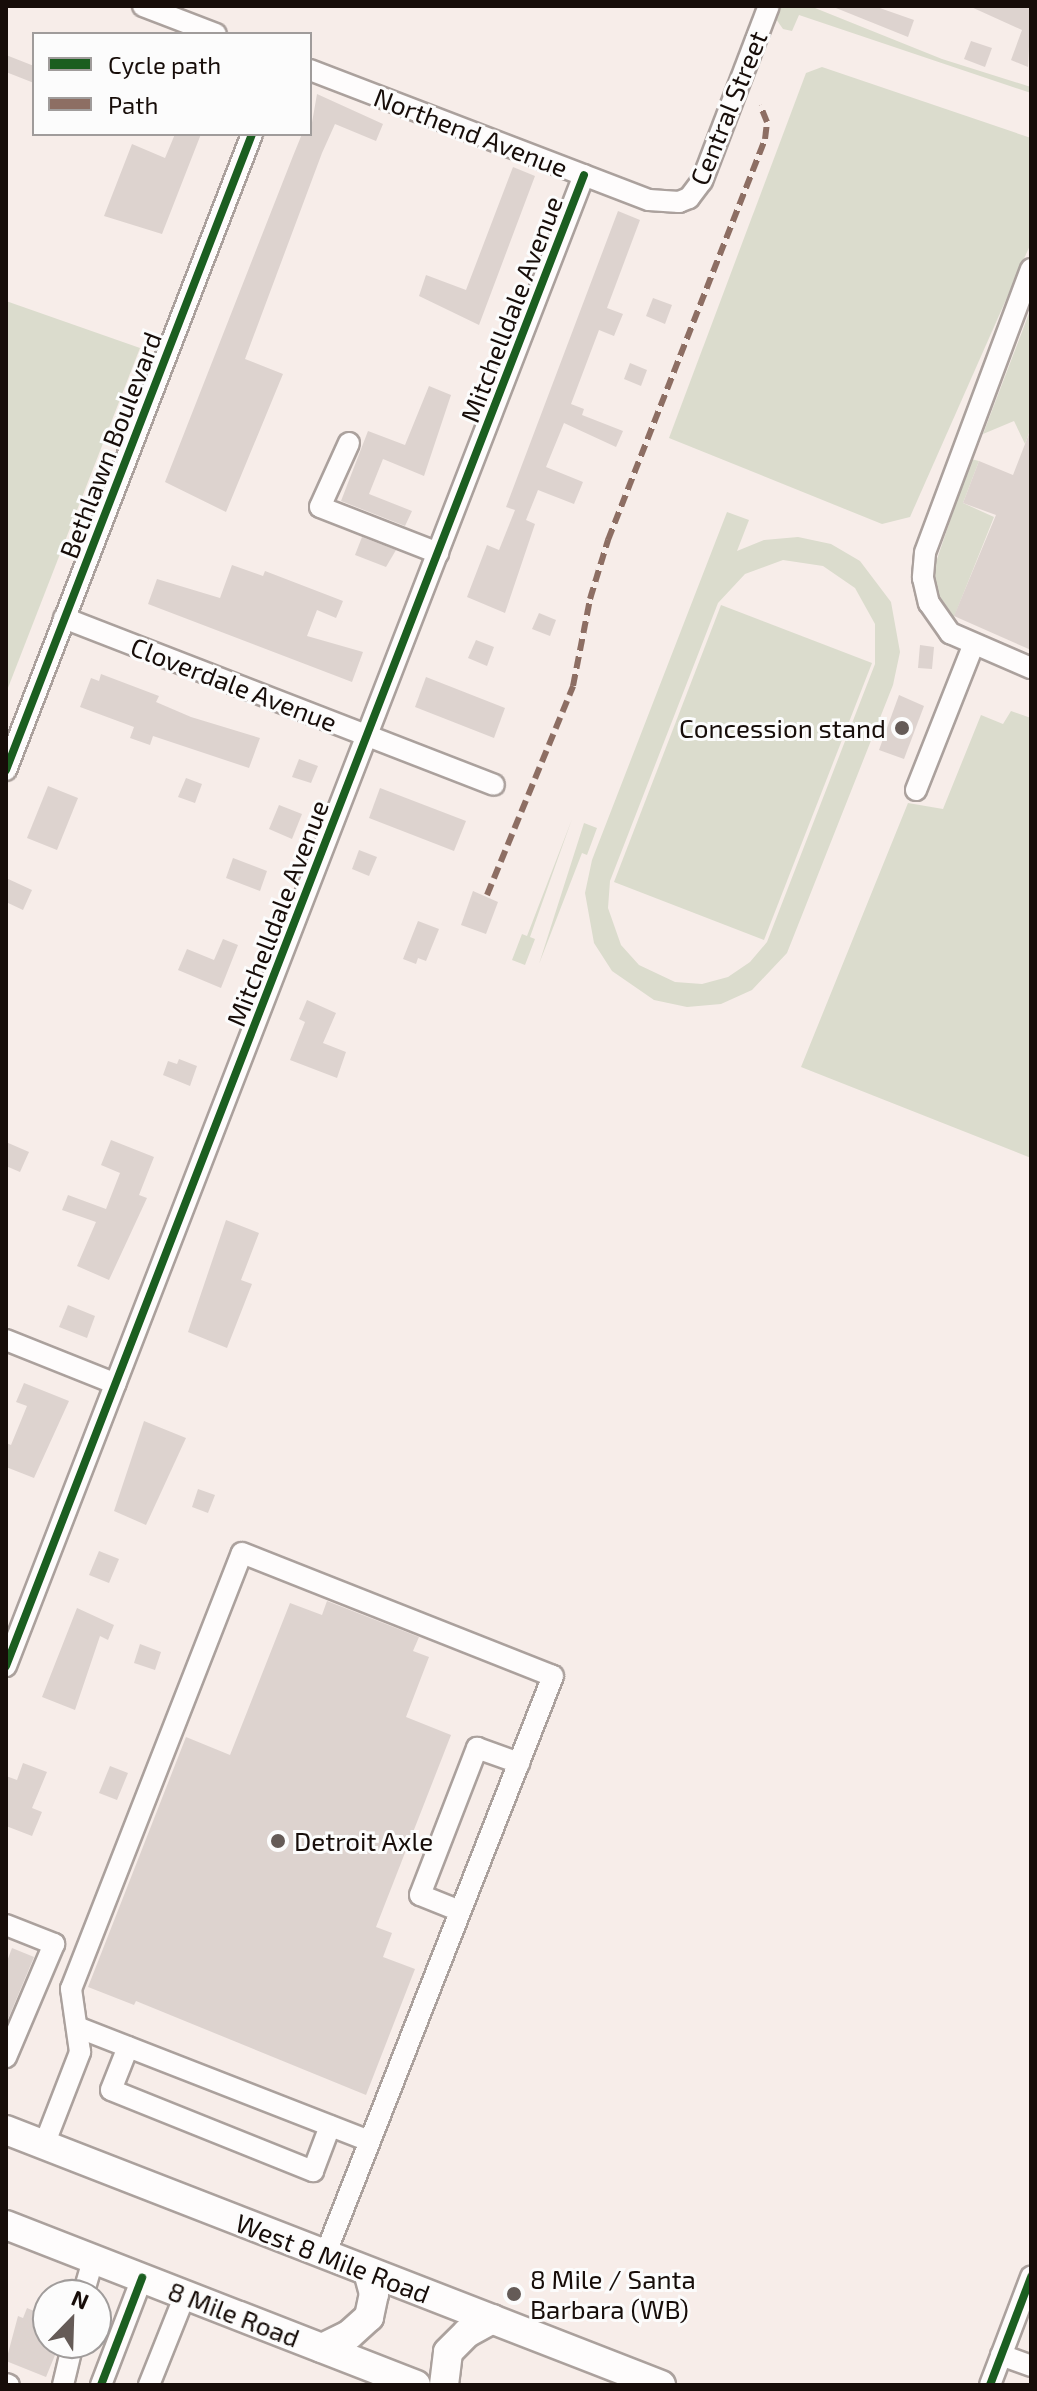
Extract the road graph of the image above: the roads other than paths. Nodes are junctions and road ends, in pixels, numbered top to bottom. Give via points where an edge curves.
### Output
1 (143, 6) edge
2 (769, 6) edge
3 (211, 32) edge
4 (312, 71) edge
5 (251, 136) edge
6 (584, 175) junction
7 (679, 202) joint
8 (1031, 269) edge
9 (349, 443) dead end
10 (438, 553) junction
11 (64, 618) junction
12 (973, 646) junction
13 (1031, 668) edge
14 (367, 735) junction
15 (6, 770) edge
16 (494, 785) dead end
17 (916, 790) dead end
18 (6, 1340) edge
19 (116, 1384) junction
20 (6, 1666) edge
21 (519, 1763) junction
22 (460, 1911) junction
23 (8, 1931) edge
24 (77, 2027) junction
25 (128, 2047) junction
26 (6, 2057) edge
27 (330, 2126) junction
28 (6, 2130) edge
29 (369, 2141) junction
30 (44, 2145) junction
31 (6, 2225) edge
32 (325, 2255) junction
33 (93, 2259) junction
34 (368, 2272) junction
35 (1031, 2277) edge
36 (142, 2278) junction
37 (87, 2279) edge
38 (185, 2295) junction
39 (492, 2319) junction
40 (322, 2348) junction
41 (1001, 2355) junction
42 (69, 2359) edge
43 (1031, 2366) edge
44 (400, 2382) edge
45 (63, 2385) edge
46 (101, 2385) edge
47 (149, 2385) edge
48 (444, 2385) edge
49 (661, 2385) edge
50 (990, 2385) edge

1 - 3 street
2 - 7 street, Central Street via 702,181
4 - 6 street, Northend Avenue
5 - 11 street, Bethlawn Boulevard
6 - 7 street, Northend Avenue via 649,200
6 - 10 street, Mitchelldale Avenue
8 - 12 street via 925,553 929,603 950,633
9 - 10 street via 320,507
10 - 14 street, Mitchelldale Avenue
11 - 14 street, Cloverdale Avenue
11 - 15 street, Bethlawn Boulevard
12 - 13 street
12 - 17 street
14 - 16 street, Cloverdale Avenue
14 - 19 street, Mitchelldale Avenue
18 - 19 street
19 - 20 street, Mitchelldale Avenue
21 - 22 street
21 - 22 street via 477,1748 420,1895
21 - 24 street via 553,1676 242,1553 71,1989
22 - 29 street
23 - 26 street via 54,1944
24 - 25 street
24 - 30 street via 80,2052 71,2087
25 - 27 street
25 - 27 street via 111,2090 313,2171
27 - 29 street
28 - 30 highway, West 8 Mile Road
29 - 32 street
30 - 32 highway, West 8 Mile Road
31 - 33 highway, 8 Mile Road
32 - 34 highway, West 8 Mile Road
33 - 36 highway, 8 Mile Road
33 - 37 street
34 - 39 highway, West 8 Mile Road
34 - 40 highway via 374,2294 369,2317 349,2335
35 - 41 street
36 - 38 highway, 8 Mile Road
36 - 46 street
38 - 40 highway, 8 Mile Road
38 - 47 street
39 - 48 highway via 448,2352
39 - 49 highway, West 8 Mile Road
40 - 44 highway, 8 Mile Road
41 - 43 street
41 - 50 street
42 - 45 street

